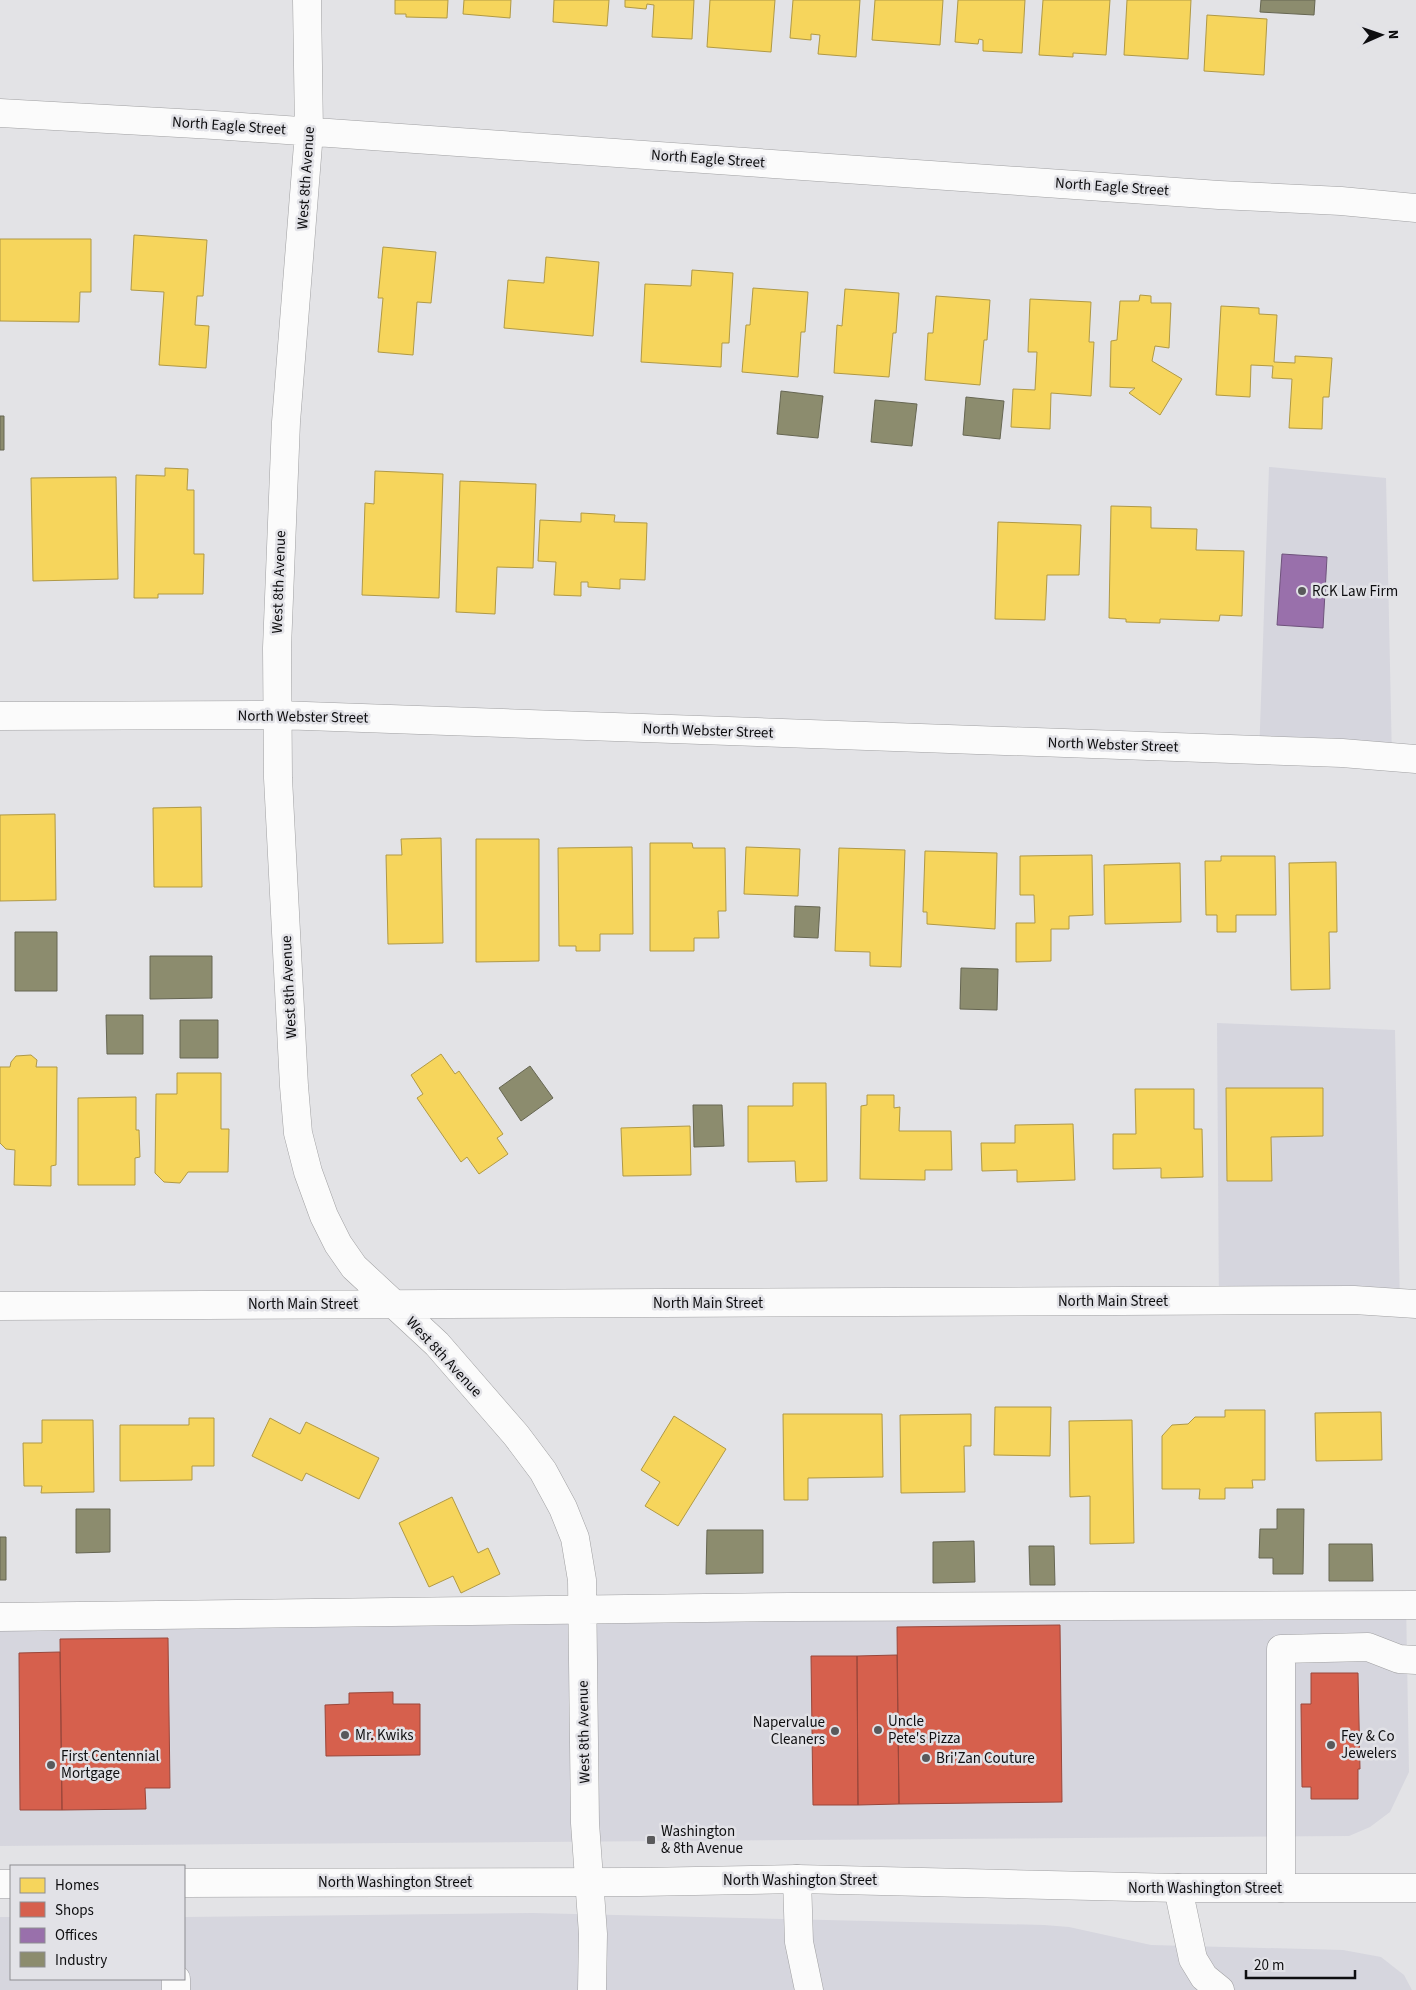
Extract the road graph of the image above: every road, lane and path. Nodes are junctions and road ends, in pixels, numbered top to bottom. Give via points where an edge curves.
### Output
1 (308, 0) edge
2 (0, 113) edge
3 (309, 132) junction
4 (1416, 208) edge
5 (278, 715) junction
6 (0, 716) edge
7 (1416, 758) edge
8 (393, 1304) junction
9 (1416, 1304) edge
10 (0, 1306) edge
11 (1416, 1604) edge
12 (583, 1611) junction
13 (0, 1617) edge
14 (1416, 1660) edge
15 (797, 1879) junction
16 (589, 1880) junction
17 (185, 1883) edge
18 (1178, 1888) junction
19 (1281, 1888) junction
20 (1416, 1888) edge
21 (592, 1990) edge
22 (809, 1990) edge
23 (1220, 1990) edge

1 - 3 street, West 8th Avenue
2 - 3 street, North Eagle Street
3 - 4 street, North Eagle Street
3 - 5 street, West 8th Avenue via 282,494
5 - 6 street, North Webster Street
5 - 7 street, North Webster Street
5 - 8 street, West 8th Avenue via 278,778 298,1133 308,1172 338,1244 354,1267
8 - 9 street, North Main Street via 1320,1300
8 - 10 street, North Main Street
8 - 12 street, West 8th Avenue via 437,1344 543,1471 575,1538
11 - 12 street
12 - 13 street
12 - 16 street, West 8th Avenue via 585,1823
14 - 19 street via 1399,1659 1368,1647 1281,1648
15 - 16 street, North Washington Street
15 - 18 street, North Washington Street
15 - 22 street via 799,1942
16 - 17 street, North Washington Street
16 - 21 street, West 8th Avenue
18 - 19 street, North Washington Street
18 - 23 street via 1193,1959 1204,1977
19 - 20 street, North Washington Street

